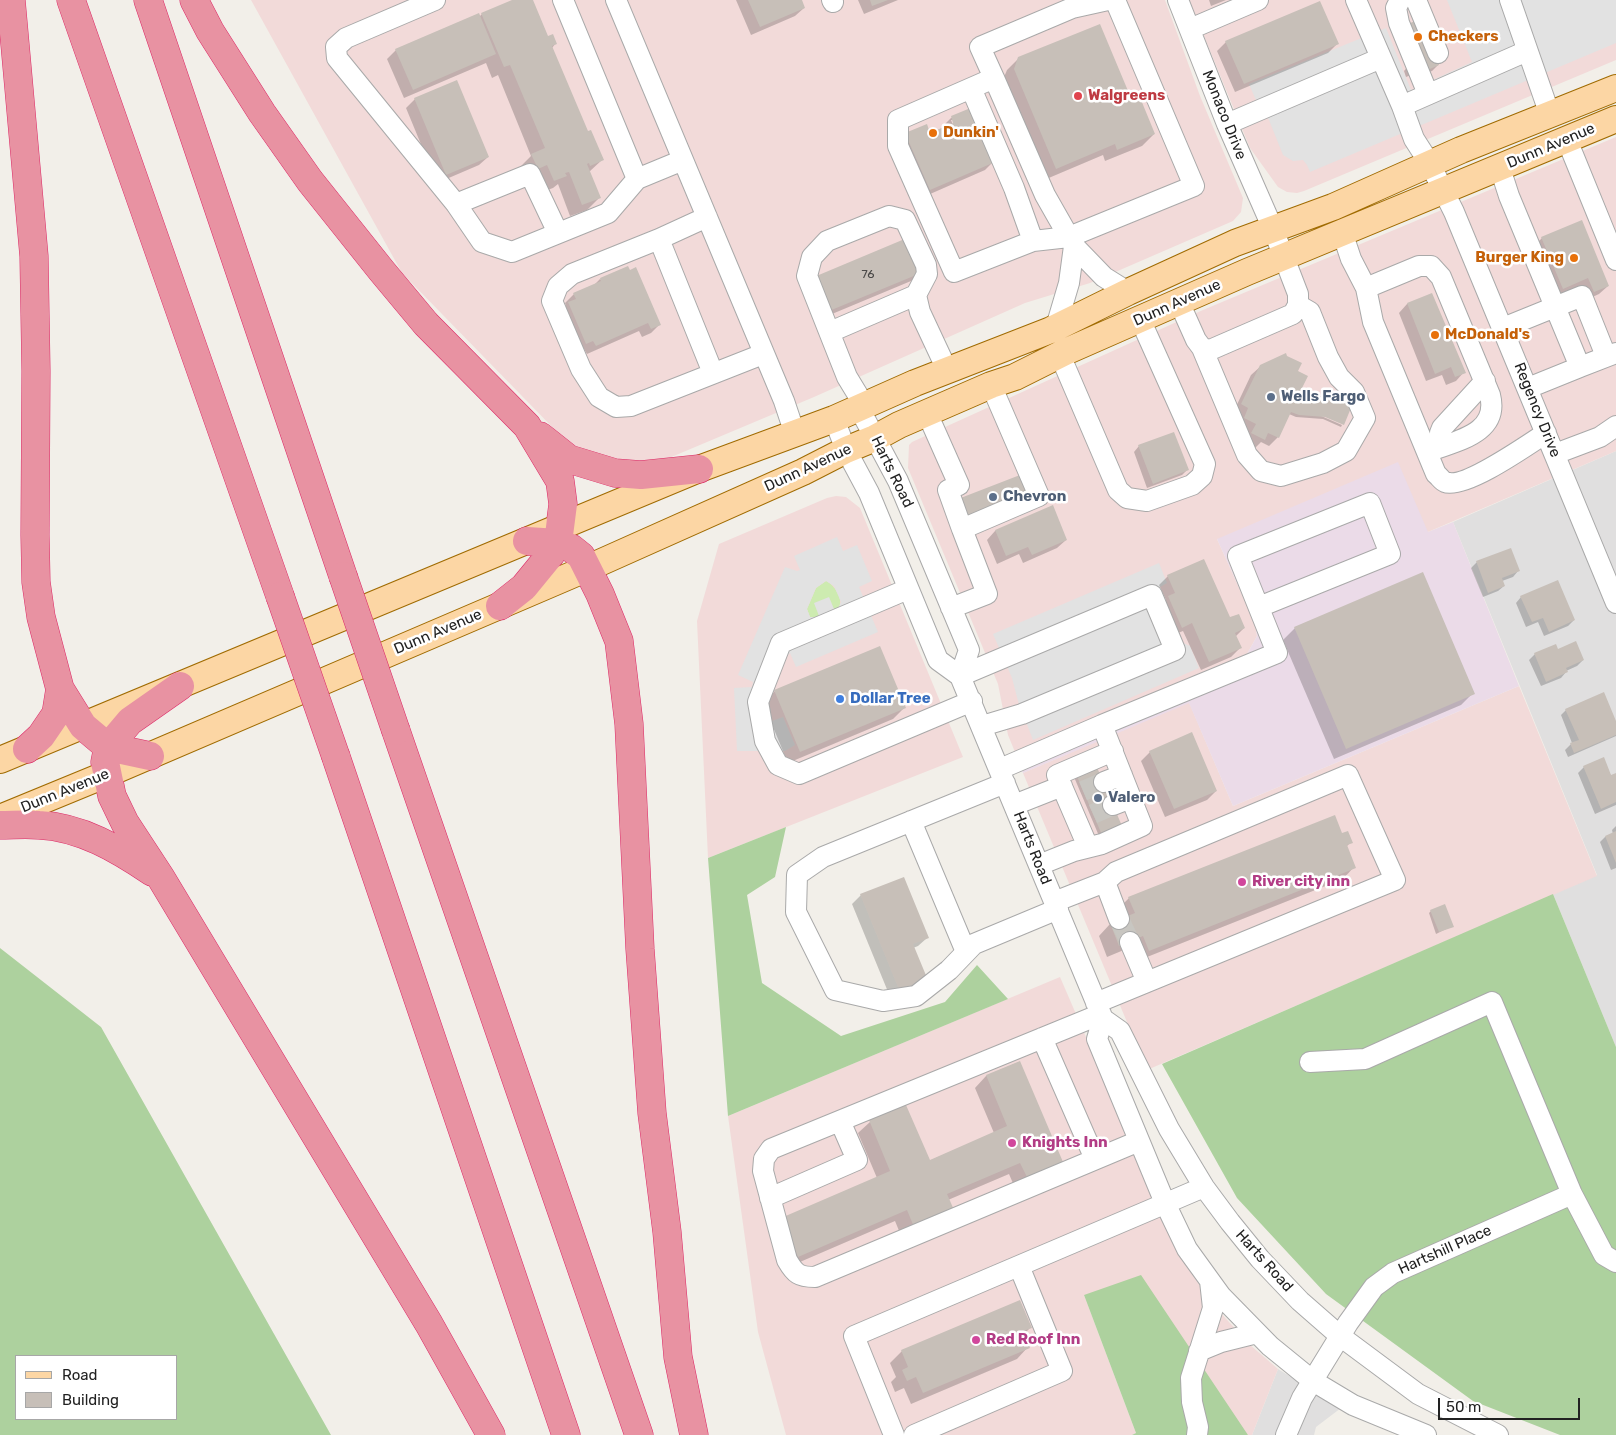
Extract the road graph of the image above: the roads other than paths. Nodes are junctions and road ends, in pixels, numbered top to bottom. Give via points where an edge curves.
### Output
1 (11, 0) edge
2 (72, 0) edge
3 (148, 0) edge
4 (194, 0) edge
5 (436, 0) edge
6 (563, 0) edge
7 (616, 0) edge
8 (1108, 0) edge
9 (1115, 0) edge
10 (1178, 0) edge
11 (1258, 0) edge
12 (1356, 0) edge
13 (1400, 0) edge
14 (1416, 0) edge
15 (1510, 0) edge
16 (1190, 29) junction
17 (1527, 51) junction
18 (1381, 58) junction
19 (994, 78) junction
20 (1452, 83) junction
21 (971, 88) junction
22 (1616, 88) edge
23 (1428, 94) junction
24 (1402, 106) junction
25 (1550, 115) junction
26 (1616, 119) edge
27 (1226, 124) junction
28 (1567, 140) junction
29 (683, 160) junction
30 (1430, 164) junction
31 (1500, 168) junction
32 (638, 179) junction
33 (1444, 190) junction
34 (456, 204) junction
35 (707, 217) junction
36 (1273, 229) junction
37 (1342, 232) junction
38 (558, 233) junction
39 (659, 239) junction
40 (1032, 240) junction
41 (1072, 242) junction
42 (1283, 257) junction
43 (1616, 260) edge
44 (1366, 288) junction
45 (1128, 292) junction
46 (916, 295) junction
47 (1179, 302) junction
48 (1298, 305) junction
49 (1554, 307) junction
50 (1140, 319) junction
51 (1056, 327) junction
52 (1503, 328) junction
53 (830, 332) junction
54 (1202, 348) junction
55 (763, 354) junction
56 (1611, 354) edge
57 (1060, 355) junction
58 (1580, 367) junction
59 (948, 372) junction
60 (713, 373) junction
61 (1485, 381) junction
62 (991, 385) junction
63 (1528, 388) junction
64 (862, 407) junction
65 (927, 413) junction
66 (834, 419) junction
67 (527, 426) junction
68 (1616, 426) edge
69 (1546, 432) junction
70 (795, 434) junction
71 (875, 438) junction
72 (846, 450) junction
73 (1434, 450) junction
74 (1555, 454) junction
75 (698, 469) junction
76 (962, 529) junction
77 (559, 535) junction
78 (527, 540) joint
79 (588, 568) junction
80 (908, 589) junction
81 (1616, 603) edge
82 (500, 606) junction
83 (952, 608) junction
84 (1259, 608) junction
85 (960, 676) junction
86 (180, 686) junction
87 (60, 689) junction
88 (972, 701) junction
89 (1102, 725) junction
90 (83, 726) junction
91 (982, 726) junction
92 (1056, 744) junction
93 (108, 747) junction
94 (27, 749) junction
95 (1113, 752) junction
96 (150, 756) junction
97 (0, 760) edge
98 (107, 774) junction
99 (1122, 775) junction
100 (1002, 776) junction
101 (1104, 782) tunnel mouth
102 (1070, 786) junction
103 (1014, 805) junction
104 (0, 818) edge
105 (910, 821) junction
106 (0, 825) edge
107 (1088, 847) junction
108 (1039, 865) junction
109 (161, 878) junction
110 (1105, 882) junction
111 (1056, 906) junction
112 (1119, 919) tunnel mouth
113 (1130, 942) tunnel mouth
114 (966, 952) junction
115 (1146, 982) junction
116 (1100, 1012) junction
117 (1042, 1038) junction
118 (1310, 1062) dead end
119 (840, 1121) junction
120 (1139, 1141) junction
121 (1095, 1159) junction
122 (1204, 1187) junction
123 (1572, 1194) junction
124 (770, 1198) junction
125 (1165, 1203) junction
126 (1616, 1262) edge
127 (1019, 1266) junction
128 (1210, 1281) junction
129 (1257, 1333) junction
130 (1340, 1336) junction
131 (1200, 1351) junction
132 (1313, 1381) junction
133 (491, 1435) edge
134 (566, 1435) edge
135 (639, 1435) edge
136 (694, 1435) edge
137 (894, 1435) edge
138 (914, 1435) edge
139 (1197, 1435) edge
140 (1286, 1435) edge
141 (1426, 1435) edge
142 (1498, 1435) edge

1 - 87 highway via 34,256 36,582 41,617
2 - 134 highway, bridge via 336,757
3 - 135 highway, bridge
4 - 67 highway via 262,113 310,181 426,324
5 - 34 street via 346,38 336,47 337,58
6 - 32 street
7 - 29 street
8 - 19 street via 1072,8 980,47
9 - 41 street via 1194,186
10 - 16 street, Monaco Drive
11 - 16 street
12 - 18 street, Regency Drive
13 - 23 street via 1396,8 1399,23
14 - 20 street
15 - 17 street
16 - 27 street, Monaco Drive
17 - 20 street
17 - 25 street
18 - 24 street, Regency Drive
18 - 27 street
19 - 21 street
19 - 41 street via 1045,195
20 - 23 street
21 - 40 street via 1014,188
21 - 40 street via 898,120 898,146 954,272
22 - 25 main road, Dunn Avenue
23 - 24 street
24 - 30 street, Regency Drive via 1414,139
25 - 30 main road, Dunn Avenue
26 - 28 main road, Dunn Avenue
27 - 36 street, Monaco Drive
28 - 31 main road, Dunn Avenue
28 - 43 street
29 - 32 street
29 - 35 street
30 - 33 street, Regency Drive
30 - 36 main road, Dunn Avenue via 1333,207
31 - 33 main road, Dunn Avenue
31 - 49 street
32 - 38 street via 608,213
33 - 37 main road, Dunn Avenue
33 - 52 street, Regency Drive
34 - 38 street via 482,242 512,252
34 - 38 street via 530,174
35 - 39 street
35 - 55 street
36 - 42 street, Monaco Drive
36 - 45 main road, Dunn Avenue
37 - 42 main road, Dunn Avenue
37 - 44 street
39 - 60 street
39 - 60 street via 572,274 558,286 552,301 581,369 599,397 616,407 631,406
40 - 41 street
41 - 45 street via 1104,276
41 - 51 street via 1069,283
42 - 47 main road, Dunn Avenue
42 - 48 street, Monaco Drive via 1298,294
44 - 61 street via 1419,266 1431,266 1441,277
44 - 73 street via 1373,322
45 - 51 main road, Dunn Avenue
46 - 53 street
46 - 53 street via 927,274 926,265 905,220 890,216 827,241 812,258 807,276
46 - 59 street via 920,312
47 - 50 main road, Dunn Avenue
47 - 54 street
48 - 54 street via 1293,314 1210,350
48 - 54 street via 1310,312 1328,356 1339,377 1354,392 1365,418 1346,451 1323,463 1281,476 1261,471 1247,455
49 - 52 street
49 - 56 street via 1582,296
49 - 58 street
50 - 57 main road, Dunn Avenue
50 - 57 street via 1205,464 1202,476 1192,485 1147,501 1127,498 1118,490
51 - 59 main road, Dunn Avenue
52 - 63 street, Regency Drive
53 - 64 street, Harts Road
55 - 60 street
55 - 70 street
56 - 58 street
57 - 62 main road, Dunn Avenue
58 - 63 street
59 - 64 main road, Dunn Avenue
61 - 73 street via 1442,428
61 - 73 street via 1493,404 1486,424 1478,431
62 - 65 main road, Dunn Avenue
62 - 76 street via 1039,496
63 - 69 street, Regency Drive
64 - 66 main road, Dunn Avenue
64 - 71 street, Harts Road
65 - 71 main road, Dunn Avenue
65 - 76 street via 959,485 948,490
66 - 70 main road, Dunn Avenue
66 - 72 street, Harts Road
67 - 75 highway via 569,459 615,473 641,475
67 - 77 highway via 560,481 563,504
68 - 74 street via 1600,437
69 - 73 street via 1488,469 1456,483 1445,482 1436,474
69 - 74 street, Regency Drive
70 - 75 main road, Dunn Avenue
71 - 72 main road, Dunn Avenue
71 - 83 street, Harts Road via 898,480
72 - 79 main road, Dunn Avenue
72 - 80 street, Harts Road via 869,493
74 - 81 street, Regency Drive
75 - 77 main road, Dunn Avenue
76 - 83 street via 987,594
77 - 78 highway
77 - 79 highway via 581,556
77 - 82 highway via 551,554 524,587
78 - 86 main road
79 - 82 main road, Dunn Avenue
79 - 136 highway via 619,641 626,684 652,1112 678,1357
80 - 85 street, Harts Road via 938,660
80 - 88 street via 781,643 758,702 764,741 778,765 799,774
82 - 96 main road, Dunn Avenue
83 - 85 street, Harts Road via 969,650
84 - 84 street via 1238,556 1370,503 1390,554
84 - 89 street via 1277,653
85 - 88 street, Harts Road
85 - 91 street via 1152,595 1161,615 1175,650 1022,714
86 - 90 main road
86 - 93 highway via 130,721
87 - 90 highway
87 - 94 highway via 56,714
88 - 91 street, Harts Road
89 - 92 street
89 - 95 street
90 - 93 highway
90 - 94 main road
91 - 100 street, Harts Road
92 - 100 street
92 - 102 street
93 - 96 highway
93 - 98 highway
94 - 97 main road
95 - 99 street
95 - 102 street
96 - 98 main road, Dunn Avenue
98 - 104 main road, Dunn Avenue
98 - 109 highway via 112,796 125,823
99 - 101 street
99 - 107 street via 1122,801 1142,826
100 - 103 street, Harts Road
100 - 105 street
102 - 103 street
102 - 107 street via 1084,817
103 - 108 street, Harts Road
105 - 114 street
105 - 114 street via 823,857 797,875 796,912 835,990 883,1001 916,996
106 - 109 highway via 40,824 80,832 118,850
107 - 108 street
108 - 111 street, Harts Road
109 - 133 highway via 429,1324
110 - 111 street
110 - 112 street
110 - 115 street via 1116,872 1348,775 1395,880
111 - 114 street via 974,944
111 - 116 street, Harts Road
113 - 115 street
115 - 116 street
116 - 117 street
116 - 120 street via 1097,1038
116 - 122 street, Harts Road via 1120,1031 1169,1129
117 - 119 street
117 - 121 street
118 - 123 street via 1365,1059 1492,1002
119 - 124 street via 771,1149 764,1159 763,1171
119 - 124 street via 857,1160
120 - 121 street
120 - 125 street
121 - 124 street via 815,1277 803,1277 787,1260
122 - 125 street
122 - 130 street, Harts Road via 1260,1259 1300,1301
123 - 126 street via 1604,1255
123 - 130 street, Hartshill Place via 1393,1273 1374,1287
125 - 127 street
125 - 128 street via 1187,1250
127 - 137 street via 854,1336
127 - 138 street via 1062,1371
128 - 129 street
128 - 131 street via 1213,1308
129 - 131 street
129 - 132 street
130 - 132 street, Hartshill Place
130 - 142 street, Harts Road via 1418,1394
131 - 139 street via 1191,1378
132 - 140 street, Hartshill Place
132 - 141 street via 1352,1406

